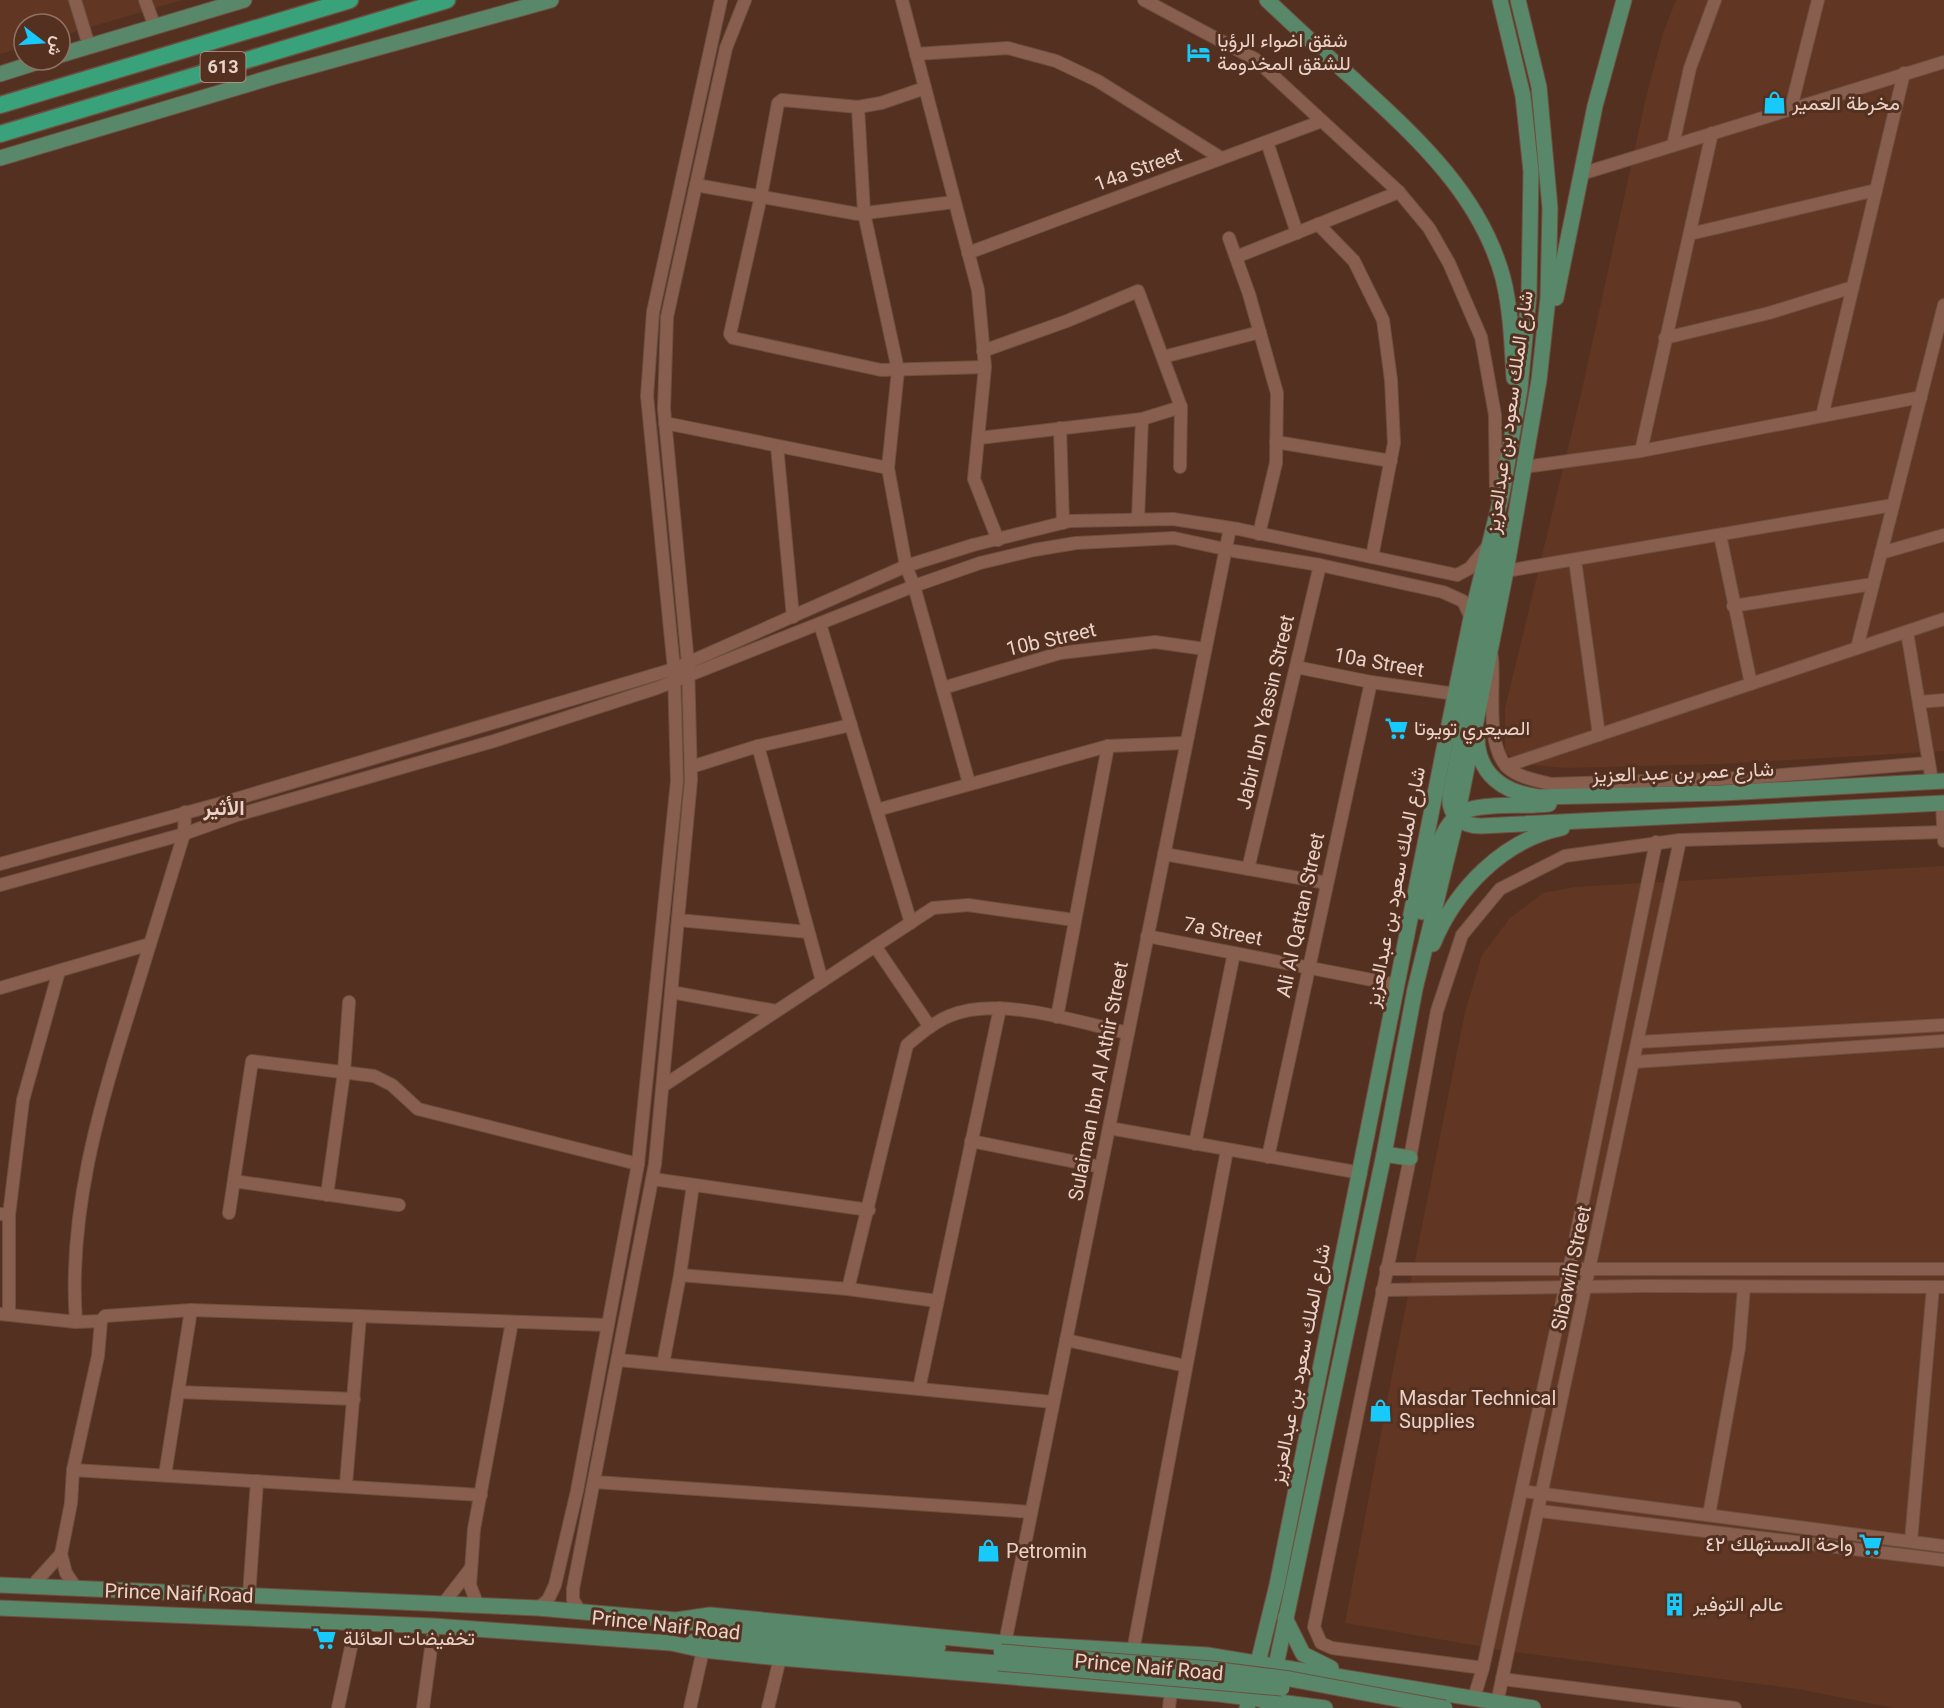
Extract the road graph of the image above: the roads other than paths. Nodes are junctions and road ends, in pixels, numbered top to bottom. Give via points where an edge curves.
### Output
1 (75, 0) edge
2 (145, 0) edge
3 (244, 0) edge
4 (350, 0) edge
5 (447, 0) edge
6 (551, 0) edge
7 (721, 0) edge
8 (902, 0) edge
9 (1144, 0) edge
10 (1259, 0) edge
11 (1267, 0) edge
12 (1500, 0) edge
13 (1518, 0) edge
14 (1624, 0) edge
15 (1715, 0) edge
16 (1818, 0) edge
17 (742, 3) edge
18 (155, 27) junction
19 (89, 46) junction
20 (72, 51) edge
21 (916, 54) junction
22 (1944, 62) edge
23 (1336, 64) junction
24 (1904, 73) junction
25 (925, 88) junction
26 (0, 105) edge
27 (858, 107) junction
28 (1791, 108) junction
29 (1322, 121) junction
30 (1712, 132) junction
31 (0, 134) edge
32 (1266, 142) junction
33 (1673, 145) junction
34 (0, 158) edge
35 (1221, 158) junction
36 (1581, 174) junction
37 (696, 185) junction
38 (1876, 189) junction
39 (1399, 192) junction
40 (761, 196) junction
41 (954, 202) junction
42 (864, 213) junction
43 (1317, 224) junction
44 (1297, 232) junction
45 (1690, 234) junction
46 (1229, 238) dead end
47 (968, 253) junction
48 (1236, 256) junction
49 (1853, 287) junction
50 (1944, 305) edge
51 (1260, 332) junction
52 (1665, 338) junction
53 (984, 351) junction
54 (1163, 357) junction
55 (985, 367) junction
56 (898, 370) junction
57 (1539, 380) junction
58 (1921, 397) junction
59 (1181, 408) junction
60 (1821, 416) junction
61 (1142, 419) junction
62 (665, 423) junction
63 (1060, 428) junction
64 (979, 438) junction
65 (1276, 442) junction
66 (777, 446) junction
67 (1641, 451) junction
68 (1508, 455) junction
69 (1391, 461) junction
70 (1180, 467) dead end
71 (888, 468) junction
72 (1524, 468) junction
73 (1502, 494) junction
74 (1893, 505) junction
75 (1138, 519) junction
76 (1063, 523) junction
77 (1230, 528) junction
78 (1492, 529) junction
79 (1259, 534) junction
80 (1720, 535) junction
81 (1944, 535) edge
82 (998, 540) junction
83 (1487, 547) junction
84 (1225, 549) junction
85 (1881, 553) junction
86 (1372, 557) junction
87 (1575, 560) junction
88 (1320, 565) junction
89 (906, 566) junction
90 (1506, 571) junction
91 (1447, 574) junction
92 (1873, 584) junction
93 (914, 586) junction
94 (1443, 592) junction
95 (1734, 606) junction
96 (793, 617) junction
97 (1471, 618) junction
98 (1944, 619) edge
99 (820, 624) junction
100 (1907, 632) junction
101 (1491, 643) junction
102 (1857, 648) junction
103 (1205, 649) junction
104 (688, 664) junction
105 (1296, 667) junction
106 (674, 676) junction
107 (688, 677) junction
108 (1371, 682) junction
109 (1751, 684) junction
110 (943, 688) junction
111 (1455, 694) junction
112 (1944, 700) edge
113 (1918, 702) junction
114 (1477, 718) junction
115 (851, 724) junction
116 (1599, 735) junction
117 (1186, 743) junction
118 (758, 746) junction
119 (1108, 746) junction
120 (1929, 763) junction
121 (1506, 766) junction
122 (691, 767) junction
123 (1816, 772) junction
124 (1938, 781) edge
125 (969, 783) junction
126 (1800, 788) junction
127 (1596, 798) junction
128 (1943, 804) edge
129 (877, 810) junction
130 (185, 812) junction
131 (1457, 817) junction
132 (1597, 821) junction
133 (1944, 832) edge
134 (184, 834) junction
135 (1680, 840) junction
136 (1944, 841) edge
137 (1656, 842) junction
138 (1164, 854) junction
139 (0, 864) edge
140 (1248, 869) junction
141 (1327, 883) junction
142 (0, 885) edge
143 (678, 920) junction
144 (1074, 920) junction
145 (911, 922) junction
146 (808, 932) junction
147 (1147, 936) junction
148 (150, 944) junction
149 (875, 946) junction
150 (1234, 953) junction
151 (1309, 968) junction
152 (59, 971) junction
153 (822, 981) junction
154 (1398, 985) junction
155 (0, 988) edge
156 (1414, 989) junction
157 (671, 992) junction
158 (349, 1002) dead end
159 (1000, 1008) junction
160 (776, 1011) junction
161 (1057, 1017) junction
162 (1944, 1025) edge
163 (930, 1027) junction
164 (1128, 1033) junction
165 (1944, 1041) edge
166 (1638, 1042) junction
167 (1658, 1061) junction
168 (1634, 1062) junction
169 (344, 1072) junction
170 (663, 1086) junction
171 (1109, 1128) junction
172 (971, 1142) junction
173 (1195, 1144) junction
174 (1227, 1150) junction
175 (1384, 1154) junction
176 (1268, 1157) junction
177 (1410, 1158) junction
178 (638, 1164) junction
179 (1101, 1167) junction
180 (1361, 1173) junction
181 (652, 1179) junction
182 (234, 1181) junction
183 (693, 1185) junction
184 (327, 1195) junction
185 (399, 1205) dead end
186 (869, 1210) junction
187 (229, 1213) dead end
188 (4, 1215) edge
189 (1386, 1269) junction
190 (1944, 1269) edge
191 (1569, 1270) junction
192 (1591, 1270) junction
193 (680, 1275) junction
194 (1744, 1287) junction
195 (1939, 1287) edge
196 (1565, 1288) junction
197 (1586, 1288) junction
198 (848, 1289) junction
199 (1382, 1290) junction
200 (938, 1301) junction
201 (191, 1310) junction
202 (5, 1315) edge
203 (360, 1316) junction
204 (76, 1322) junction
205 (101, 1322) junction
206 (512, 1322) junction
207 (607, 1325) junction
208 (1066, 1340) junction
209 (619, 1360) junction
210 (663, 1364) junction
211 (1186, 1366) junction
212 (1547, 1372) junction
213 (1568, 1376) junction
214 (919, 1389) junction
215 (178, 1392) junction
216 (354, 1399) junction
217 (1053, 1402) junction
218 (73, 1470) junction
219 (165, 1475) junction
220 (256, 1481) junction
221 (595, 1482) junction
222 (346, 1484) junction
223 (577, 1491) junction
224 (1522, 1491) junction
225 (1543, 1494) junction
226 (481, 1495) junction
227 (1540, 1511) junction
228 (587, 1512) junction
229 (1031, 1512) junction
230 (1709, 1515) junction
231 (1911, 1541) junction
232 (1944, 1546) edge
233 (61, 1554) junction
234 (1944, 1560) edge
235 (471, 1568) junction
236 (0, 1585) edge
237 (1277, 1585) junction
238 (32, 1586) junction
239 (76, 1588) junction
240 (249, 1596) junction
241 (443, 1604) junction
242 (478, 1606) junction
243 (0, 1608) edge
244 (538, 1608) junction
245 (581, 1613) junction
246 (1285, 1618) junction
247 (356, 1624) junction
248 (434, 1626) junction
249 (671, 1643) junction
250 (703, 1650) junction
251 (1133, 1651) junction
252 (1001, 1652) junction
253 (1207, 1655) junction
254 (780, 1658) junction
255 (1256, 1661) junction
256 (1276, 1665) junction
257 (1483, 1668) junction
258 (1356, 1678) junction
259 (1502, 1679) junction
260 (1171, 1690) junction
261 (1205, 1693) junction
262 (1474, 1698) junction
263 (1248, 1703) edge
264 (1497, 1703) junction
265 (1268, 1704) edge
266 (338, 1708) edge
267 (423, 1708) edge
268 (690, 1708) edge
269 (768, 1708) edge
270 (1169, 1708) edge
271 (1233, 1708) edge
272 (1320, 1708) edge
273 (1389, 1708) edge
274 (1445, 1708) edge
275 (1533, 1708) edge
276 (1735, 1708) edge

1 - 19 street
2 - 18 street
3 - 18 main road
4 - 26 highway, 613
5 - 31 highway, 613
6 - 34 main road via 302,68
7 - 106 street via 653,312 647,396
8 - 21 street
9 - 29 street via 1256,58
10 - 23 main road
11 - 23 main road
12 - 68 main road, شارع الملك سعود بن عبدالعزيز via 1523,96 1531,171 1529,295 1520,389
13 - 57 main road, شارع الملك سعود بن عبدالعزيز via 1539,87 1550,208 1548,298
14 - 36 main road
15 - 33 street via 1690,68
16 - 28 street
17 - 37 street via 726,48
18 - 19 main road
19 - 20 main road
21 - 25 street
21 - 35 street via 1008,48 1056,62 1098,81
22 - 24 street
23 - 68 main road via 1419,140 1445,170 1490,242 1503,279 1512,346 1514,382
24 - 28 street
24 - 38 street
25 - 27 street
25 - 41 street
27 - 40 street via 790,100 778,103
27 - 42 street
28 - 30 street
29 - 32 street, 14a Street
29 - 39 street
30 - 33 street
30 - 45 street
32 - 35 street, 14a Street
32 - 44 street
33 - 36 street
35 - 47 street, 14a Street
36 - 57 main road
37 - 40 street
37 - 62 street via 667,317
38 - 45 street
38 - 49 street
39 - 43 street
39 - 78 street via 1429,228 1449,262 1481,337 1496,424 1498,463
40 - 42 street
40 - 56 street via 729,329 733,338 881,370
41 - 42 street
41 - 47 street
42 - 56 street
43 - 44 street
43 - 69 street via 1354,261 1383,320 1391,380
44 - 48 street
45 - 52 street
46 - 48 street
47 - 53 street via 978,290
48 - 51 street
49 - 52 street via 1769,313
49 - 60 street
50 - 58 street
51 - 54 street
51 - 65 street via 1277,393
52 - 67 street
53 - 54 street via 1138,291
53 - 55 street
54 - 59 street
55 - 56 street
55 - 64 street
56 - 71 street
57 - 72 main road, شارع الملك سعود بن عبدالعزيز
58 - 60 street
58 - 74 street
59 - 61 street
59 - 70 street
60 - 67 street
61 - 63 street
61 - 75 street
62 - 66 street
62 - 104 street
63 - 64 street
63 - 76 street
64 - 82 street via 974,479
65 - 69 street
65 - 79 street via 1276,463
66 - 71 street
66 - 96 street
67 - 72 street
68 - 73 main road, شارع الملك سعود بن عبدالعزيز
69 - 86 street
71 - 89 street
72 - 90 main road, شارع الملك سعود بن عبدالعزيز
73 - 78 main road, شارع الملك سعود بن عبدالعزيز
73 - 131 main road via 1498,554 1450,795 1449,804
74 - 80 street
74 - 85 street
75 - 76 street
75 - 77 street via 1173,519
76 - 82 street
77 - 79 street
77 - 84 street, Sulaiman Ibn Al Athir Street
78 - 83 main road, شارع الملك سعود بن عبدالعزيز
79 - 86 street
80 - 87 street
80 - 95 street
81 - 85 street
82 - 89 street
83 - 91 street via 1463,574
83 - 97 main road, شارع الملك سعود بن عبدالعزيز
84 - 88 street
84 - 93 street via 1174,538 1076,543 980,563
84 - 103 street, Sulaiman Ibn Al Athir Street
85 - 92 street
86 - 91 street
87 - 90 street
87 - 116 street
88 - 94 street
88 - 105 street, Jabir Ibn Yassin Street
89 - 93 street
89 - 96 street
90 - 101 main road, شارع الملك سعود بن عبدالعزيز
91 - 94 street via 1452,585
92 - 95 street
92 - 102 street
93 - 99 street
93 - 110 street
94 - 97 street via 1463,601
95 - 109 street
96 - 104 street
97 - 111 main road, شارع الملك سعود بن عبدالعزيز
98 - 100 street
99 - 107 street
99 - 115 street
100 - 102 street
100 - 113 street
101 - 114 main road, شارع الملك سعود بن عبدالعزيز
101 - 121 street via 1491,730
102 - 109 street
103 - 110 street, 10b Street via 1155,642 1070,651
103 - 117 street, Sulaiman Ibn Al Athir Street
104 - 106 street
104 - 107 street
105 - 108 street, 10a Street
105 - 140 street, Jabir Ibn Yassin Street
106 - 107 street
106 - 130 street
106 - 134 street via 494,741
106 - 178 street via 677,781
107 - 122 street
108 - 111 street, 10a Street
108 - 141 street, Ali Al Qattan Street
109 - 116 street
110 - 125 street
111 - 154 main road, شارع الملك سعود بن عبدالعزيز
112 - 113 street
113 - 120 street
114 - 127 main road, شارع عمر بن عبد العزيز via 1481,762 1501,786 1538,797
114 - 131 main road, شارع الملك سعود بن عبدالعزيز
115 - 118 street
115 - 129 street
116 - 121 street
117 - 119 street
117 - 138 street, Sulaiman Ibn Al Athir Street
118 - 122 street
118 - 146 street
119 - 125 street
119 - 144 street
120 - 123 street
120 - 124 street
121 - 123 street via 1522,776 1551,784
122 - 143 street
123 - 126 street
124 - 126 main road, شارع عمر بن عبد العزيز
125 - 129 street
126 - 127 main road, شارع عمر بن عبد العزيز
127 - 131 main road via 1474,809
128 - 132 main road
128 - 133 street
129 - 145 street
130 - 134 street
130 - 139 street
131 - 132 main road via 1465,824 1481,826
131 - 154 main road via 1438,844 1418,927
131 - 156 main road, شارع الملك سعود بن عبدالعزيز
132 - 156 main road via 1534,837 1481,873 1456,899
133 - 135 street
133 - 136 street
134 - 142 street
134 - 148 street
135 - 137 street
135 - 166 street, Sibawih Street
137 - 177 street via 1565,856 1500,889 1462,935 1437,1011
137 - 191 street, Sibawih Street
138 - 140 street
138 - 147 street, Sulaiman Ibn Al Athir Street
140 - 141 street
141 - 151 street, Ali Al Qattan Street
143 - 146 street
143 - 157 street
144 - 145 street via 968,905 933,908
144 - 161 street
145 - 149 street
146 - 153 street
147 - 150 street, 7a Street
147 - 164 street, Sulaiman Ibn Al Athir Street
148 - 152 street
148 - 204 street via 91,1144 75,1270
149 - 153 street
149 - 163 street
150 - 151 street, 7a Street
150 - 173 street
151 - 154 street, 7a Street
151 - 176 street, Ali Al Qattan Street
152 - 155 street
152 - 188 street via 23,1100
153 - 160 street
154 - 180 main road, شارع الملك سعود بن عبدالعزيز
156 - 175 main road, شارع الملك سعود بن عبدالعزيز
157 - 160 street
157 - 170 street
158 - 169 street
159 - 161 street
159 - 163 street via 972,1009
159 - 172 street
160 - 170 street
161 - 164 street
162 - 166 street
163 - 186 street via 907,1045
164 - 171 street, Sulaiman Ibn Al Athir Street
165 - 167 street
166 - 167 street
166 - 168 street, Sibawih Street
167 - 168 street
168 - 192 street, Sibawih Street
169 - 178 street via 374,1076 392,1085 418,1109
169 - 182 street via 252,1061
169 - 184 street
170 - 181 street
171 - 173 street
171 - 179 street, Sulaiman Ibn Al Athir Street
172 - 179 street
172 - 200 street
173 - 174 street
174 - 176 street
174 - 211 street
175 - 177 main road
175 - 246 main road, شارع الملك سعود بن عبدالعزيز
176 - 180 street
177 - 189 street
178 - 207 street
179 - 208 street, Sulaiman Ibn Al Athir Street
180 - 237 main road, شارع الملك سعود بن عبدالعزيز
181 - 183 street
181 - 209 street
182 - 184 street
182 - 187 street
183 - 186 street
183 - 193 street
184 - 185 street
186 - 198 street
188 - 202 street
189 - 191 street
189 - 199 street
190 - 192 street
191 - 192 street
191 - 196 street, Sibawih Street
192 - 197 street, Sibawih Street
193 - 198 street
193 - 210 street
194 - 195 street
194 - 197 street
194 - 230 street via 1739,1348
195 - 231 street
196 - 197 street
196 - 199 street
196 - 212 street, Sibawih Street
197 - 213 street, Sibawih Street
198 - 200 street
199 - 257 street via 1314,1627 1321,1643 1332,1648
200 - 214 street
201 - 203 street
201 - 205 street via 105,1316
201 - 215 street
202 - 204 street
203 - 206 street
203 - 216 street
204 - 205 street
205 - 218 street via 98,1356
206 - 207 street
206 - 226 street
207 - 223 street
208 - 211 street
208 - 217 street, Sulaiman Ibn Al Athir Street
209 - 210 street
209 - 221 street
210 - 214 street
211 - 251 street
212 - 213 street
212 - 224 street, Sibawih Street
213 - 225 street, Sibawih Street
214 - 217 street
215 - 216 street
215 - 219 street
216 - 222 street
217 - 229 street, Sulaiman Ibn Al Athir Street
218 - 219 street
218 - 233 street
219 - 220 street
220 - 222 street
220 - 240 street
221 - 228 street
221 - 229 street
222 - 226 street
223 - 228 street
223 - 244 street via 555,1585 548,1600
224 - 225 street
224 - 257 street, Sibawih Street
225 - 227 street, Sibawih Street
225 - 230 street
226 - 235 street
227 - 234 street
227 - 259 street, Sibawih Street
228 - 245 street via 573,1589 573,1600
229 - 252 street, Sulaiman Ibn Al Athir Street
230 - 231 street
231 - 232 street
233 - 238 street
233 - 239 street via 66,1573
235 - 241 street
235 - 242 street via 470,1585
236 - 238 main road, Prince Naif Road
237 - 253 main road via 1254,1646 1248,1651
237 - 255 main road, شارع الملك سعود بن عبدالعزيز
238 - 239 main road, Prince Naif Road
239 - 240 main road, Prince Naif Road
240 - 241 main road, Prince Naif Road
241 - 242 main road, Prince Naif Road
242 - 244 main road, Prince Naif Road
243 - 247 main road, Prince Naif Road via 290,1618
244 - 245 main road, Prince Naif Road
245 - 252 main road, Prince Naif Road
246 - 256 main road, شارع الملك سعود بن عبدالعزيز
246 - 258 main road via 1303,1654
247 - 248 main road, Prince Naif Road
247 - 266 street
248 - 249 main road, Prince Naif Road
248 - 267 street
249 - 250 main road, Prince Naif Road
249 - 252 main road via 706,1640
250 - 254 main road, Prince Naif Road
250 - 268 street
251 - 252 main road, Prince Naif Road
251 - 253 main road, Prince Naif Road
252 - 273 main road, bridge via 1289,1689
252 - 274 main road, bridge via 1212,1669 1290,1679
253 - 255 main road, Prince Naif Road
254 - 260 main road, Prince Naif Road
254 - 269 street
255 - 256 main road, Prince Naif Road
255 - 263 main road, شارع الملك سعود بن عبدالعزيز
256 - 258 main road, Prince Naif Road
256 - 265 main road, شارع الملك سعود بن عبدالعزيز
257 - 262 street, Sibawih Street
258 - 262 main road
259 - 264 street, Sibawih Street
259 - 276 street
260 - 261 main road, Prince Naif Road
260 - 270 street
261 - 263 main road, Prince Naif Road
261 - 271 main road via 1227,1701
262 - 264 main road
263 - 265 main road, Prince Naif Road
264 - 275 main road
265 - 272 main road, Prince Naif Road

